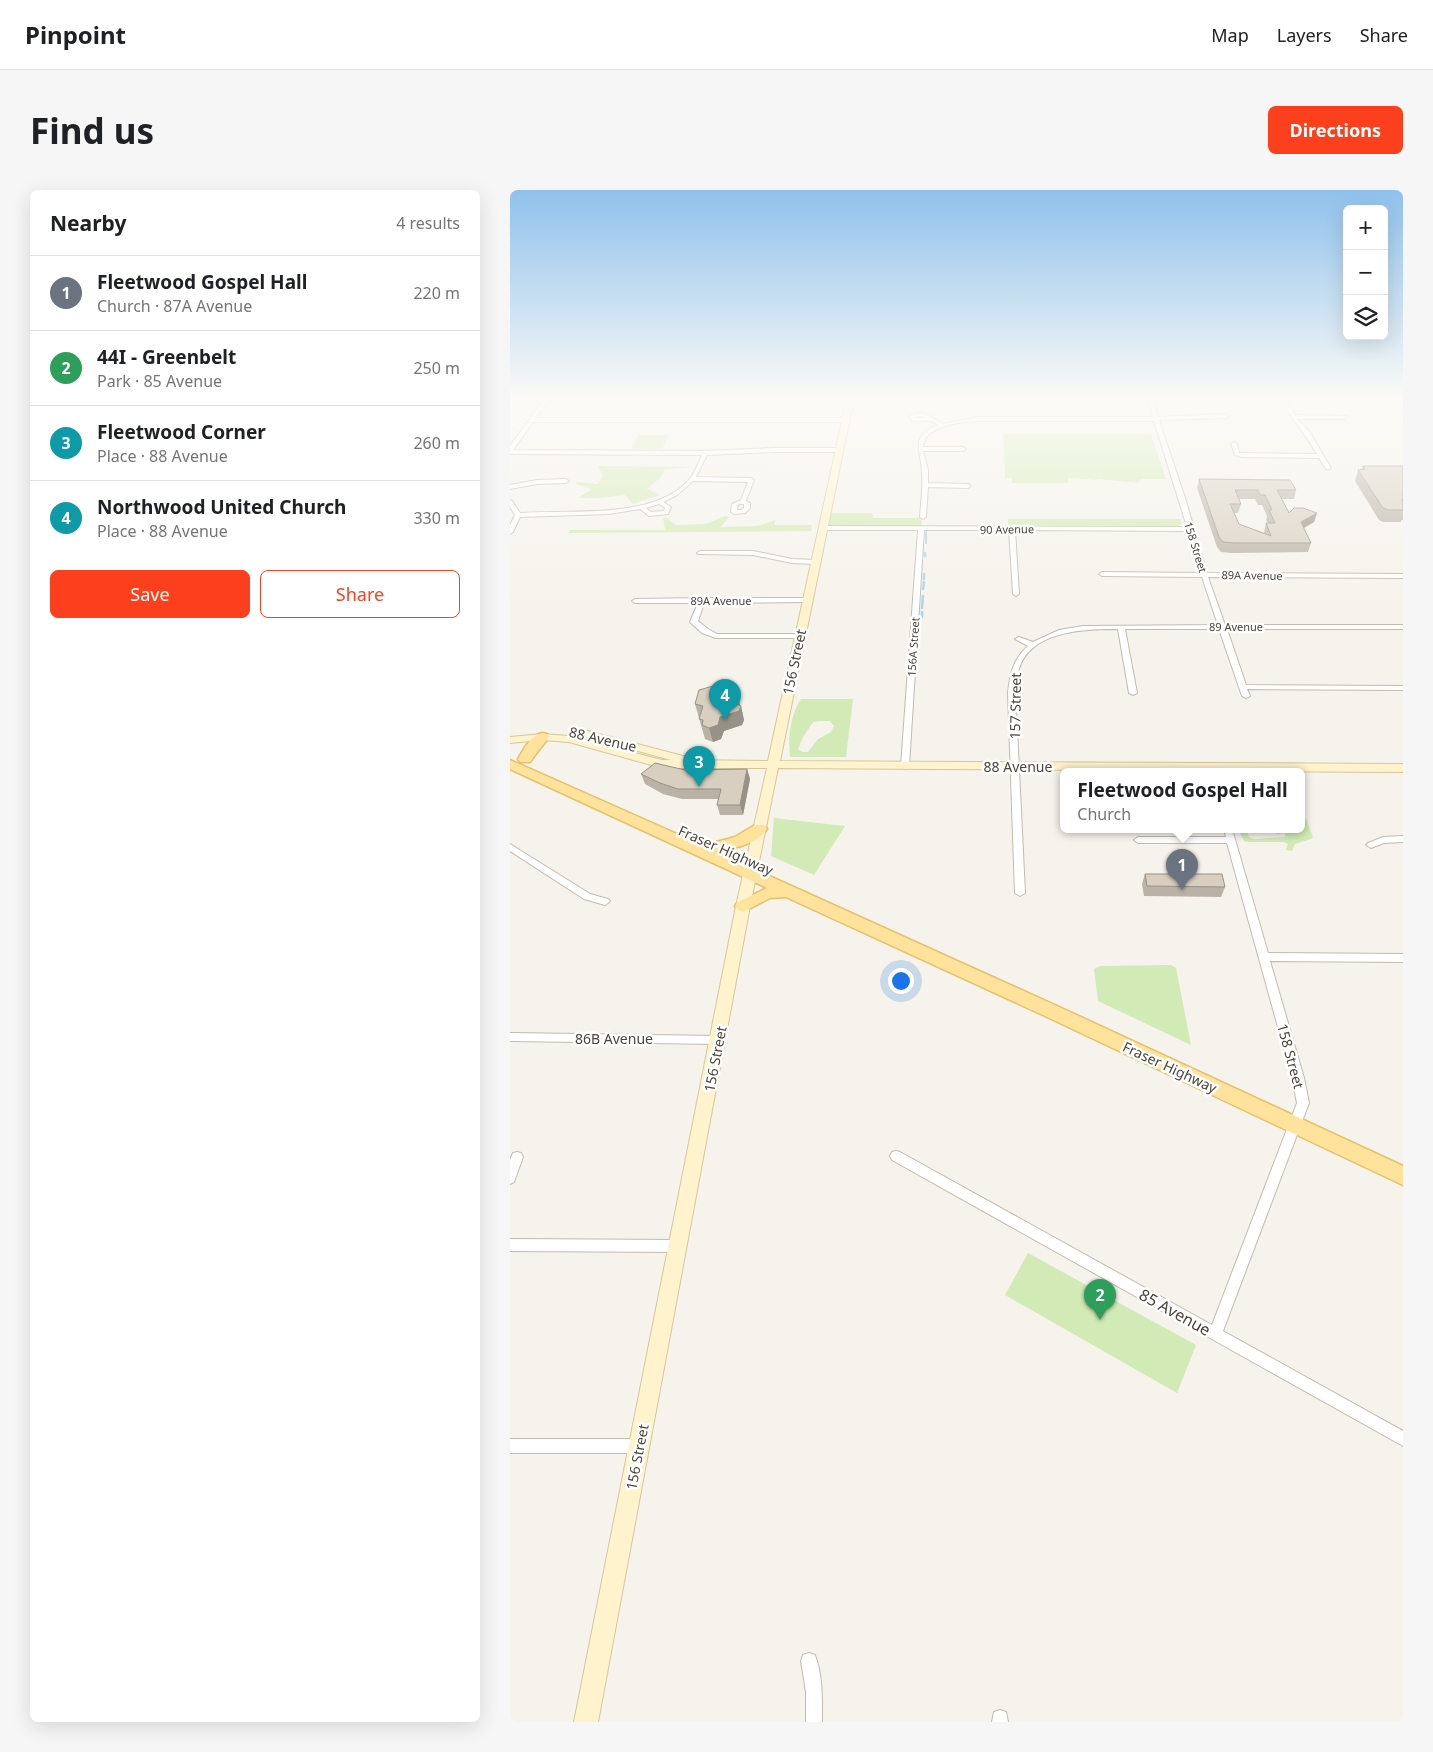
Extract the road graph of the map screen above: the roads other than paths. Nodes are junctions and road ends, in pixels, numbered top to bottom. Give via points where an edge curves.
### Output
1 (697, 469) edge
2 (836, 469) edge
3 (925, 469) edge
4 (1172, 469) edge
5 (692, 479) junction
6 (566, 482) dead end
7 (925, 485) junction
8 (968, 486) dead end
9 (510, 488) edge
10 (658, 501) junction
11 (510, 502) edge
12 (743, 502) dead end
13 (641, 506) junction
14 (518, 515) junction
15 (923, 516) dead end
16 (823, 528) junction
17 (921, 529) junction
18 (1012, 529) junction
19 (1191, 529) junction
20 (510, 532) edge
21 (700, 553) dead end
22 (816, 562) junction
23 (1102, 574) dead end
24 (1204, 574) junction
25 (1403, 576) edge
26 (1016, 594) dead end
27 (702, 600) junction
28 (807, 600) junction
29 (635, 601) dead end
30 (1222, 626) junction
31 (1121, 627) junction
32 (1403, 627) edge
33 (1070, 630) joint
34 (799, 636) junction
35 (1019, 639) dead end
36 (1033, 645) junction
37 (1244, 687) junction
38 (1403, 688) edge
39 (1133, 693) dead end
40 (1246, 696) dead end
41 (510, 732) edge
42 (542, 737) junction
43 (510, 740) edge
44 (510, 752) edge
45 (525, 759) junction
46 (510, 764) edge
47 (693, 764) junction
48 (772, 765) junction
49 (905, 766) junction
50 (1014, 766) junction
51 (1145, 768) edge
52 (1403, 768) edge
53 (1305, 769) edge
54 (760, 829) junction
55 (1229, 833) edge
56 (1403, 839) edge
57 (1138, 840) dead end
58 (1231, 840) junction
59 (1371, 845) dead end
60 (510, 847) edge
61 (718, 847) junction
62 (753, 868) junction
63 (793, 893) junction
64 (1020, 893) dead end
65 (605, 901) dead end
66 (743, 906) junction
67 (1264, 957) junction
68 (1403, 958) edge
69 (936, 959) junction
70 (510, 1037) edge
71 (718, 1040) junction
72 (1295, 1127) junction
73 (896, 1156) dead end
74 (517, 1157) dead end
75 (1403, 1176) edge
76 (510, 1178) edge
77 (510, 1245) edge
78 (679, 1246) junction
79 (1215, 1334) junction
80 (1403, 1439) edge
81 (510, 1446) edge
82 (640, 1446) junction
83 (809, 1661) dead end
84 (586, 1722) edge
85 (814, 1722) edge

1 - 5 street
2 - 16 main road, 156 Street
3 - 7 street
4 - 19 street, 158 Street
5 - 10 street
5 - 12 street via 751,480
6 - 9 street via 533,482
7 - 8 street
7 - 15 street
10 - 13 street
10 - 13 street via 668,507 666,513 649,514
11 - 14 street
13 - 14 street via 601,513
14 - 20 street
16 - 17 street, 90 Avenue
16 - 22 main road, 156 Street
17 - 18 street, 90 Avenue
17 - 49 street, 156A Street
18 - 19 street, 90 Avenue
18 - 26 street
19 - 24 street, 158 Street
21 - 22 street via 753,553
22 - 28 main road, 156 Street
23 - 24 street, 89A Avenue
24 - 25 street, 89A Avenue
24 - 30 street, 158 Street
27 - 28 street, 89A Avenue
27 - 29 street, 89A Avenue
27 - 34 street via 694,622 705,631 720,636
28 - 34 main road, 156 Street
30 - 31 street, 89 Avenue
30 - 32 street, 89 Avenue
30 - 37 street, 158 Street
31 - 33 street, 89 Avenue
31 - 39 street
33 - 36 street, 157 Street
34 - 48 main road, 156 Street
35 - 36 street
36 - 50 street, 157 Street via 1019,660 1014,673
37 - 38 street
37 - 40 street, 158 Street
41 - 47 main road, 88 Avenue via 545,729 582,732
42 - 43 main road, 88 Avenue
42 - 45 main road
42 - 47 main road, 88 Avenue via 581,741 662,764
44 - 45 main road, Fraser Highway
45 - 61 main road, Fraser Highway
46 - 62 main road, Fraser Highway
47 - 48 main road, 88 Avenue
48 - 49 main road, 88 Avenue
48 - 54 main road, 156 Street
49 - 50 main road, 88 Avenue
50 - 51 main road, 88 Avenue
50 - 64 street, 157 Street
52 - 53 main road, 88 Avenue
54 - 61 main road via 740,841
54 - 62 main road, 156 Street
55 - 58 street, 158 Street
56 - 59 street via 1383,840
57 - 58 street
58 - 67 street, 158 Street
60 - 65 street via 587,897
61 - 62 main road, Fraser Highway
62 - 63 main road, Fraser Highway
62 - 66 main road, 156 Street
62 - 69 main road, Fraser Highway via 905,933
63 - 66 main road via 770,892
63 - 69 main road, Fraser Highway
66 - 71 main road, 156 Street
67 - 68 street
67 - 72 street, 158 Street via 1302,1094 1303,1103
69 - 72 main road, Fraser Highway
70 - 71 street, 86B Avenue
71 - 78 main road, 156 Street
72 - 75 main road, Fraser Highway
72 - 79 street, 158 Street
73 - 79 street, 85 Avenue
74 - 76 street
77 - 78 street
78 - 82 main road, 156 Street
79 - 80 street, 85 Avenue
81 - 82 street
82 - 84 main road, 156 Street
83 - 85 street

